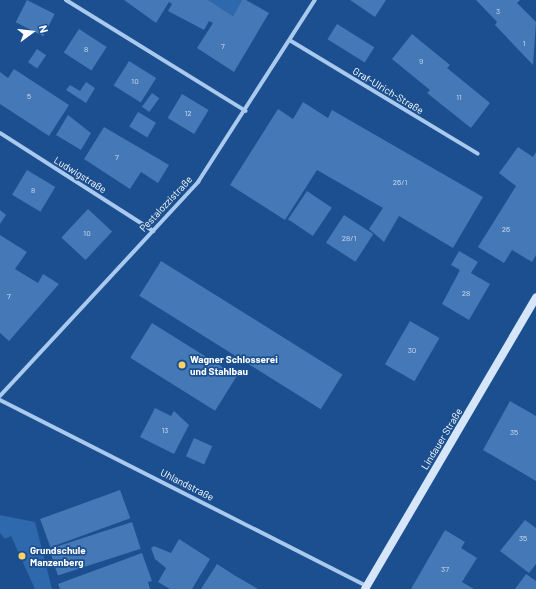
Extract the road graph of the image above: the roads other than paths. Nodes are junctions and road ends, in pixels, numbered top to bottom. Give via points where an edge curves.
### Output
1 (66, 0) edge
2 (315, 0) edge
3 (291, 41) junction
4 (246, 111) junction
5 (0, 133) edge
6 (478, 154) dead end
7 (153, 231) junction
8 (536, 298) edge
9 (0, 396) edge
10 (0, 400) edge
11 (366, 587) edge

1 - 4 street
2 - 3 street, Pestalozzistraße
3 - 4 street, Pestalozzistraße
3 - 6 street, Graf-Ulrich-Straße
4 - 7 street, Pestalozzistraße via 198,182
5 - 7 street, Ludwigstraße
7 - 9 street, Pestalozzistraße
8 - 11 main road, Lindauer Straße
10 - 11 street, Uhlandstraße

